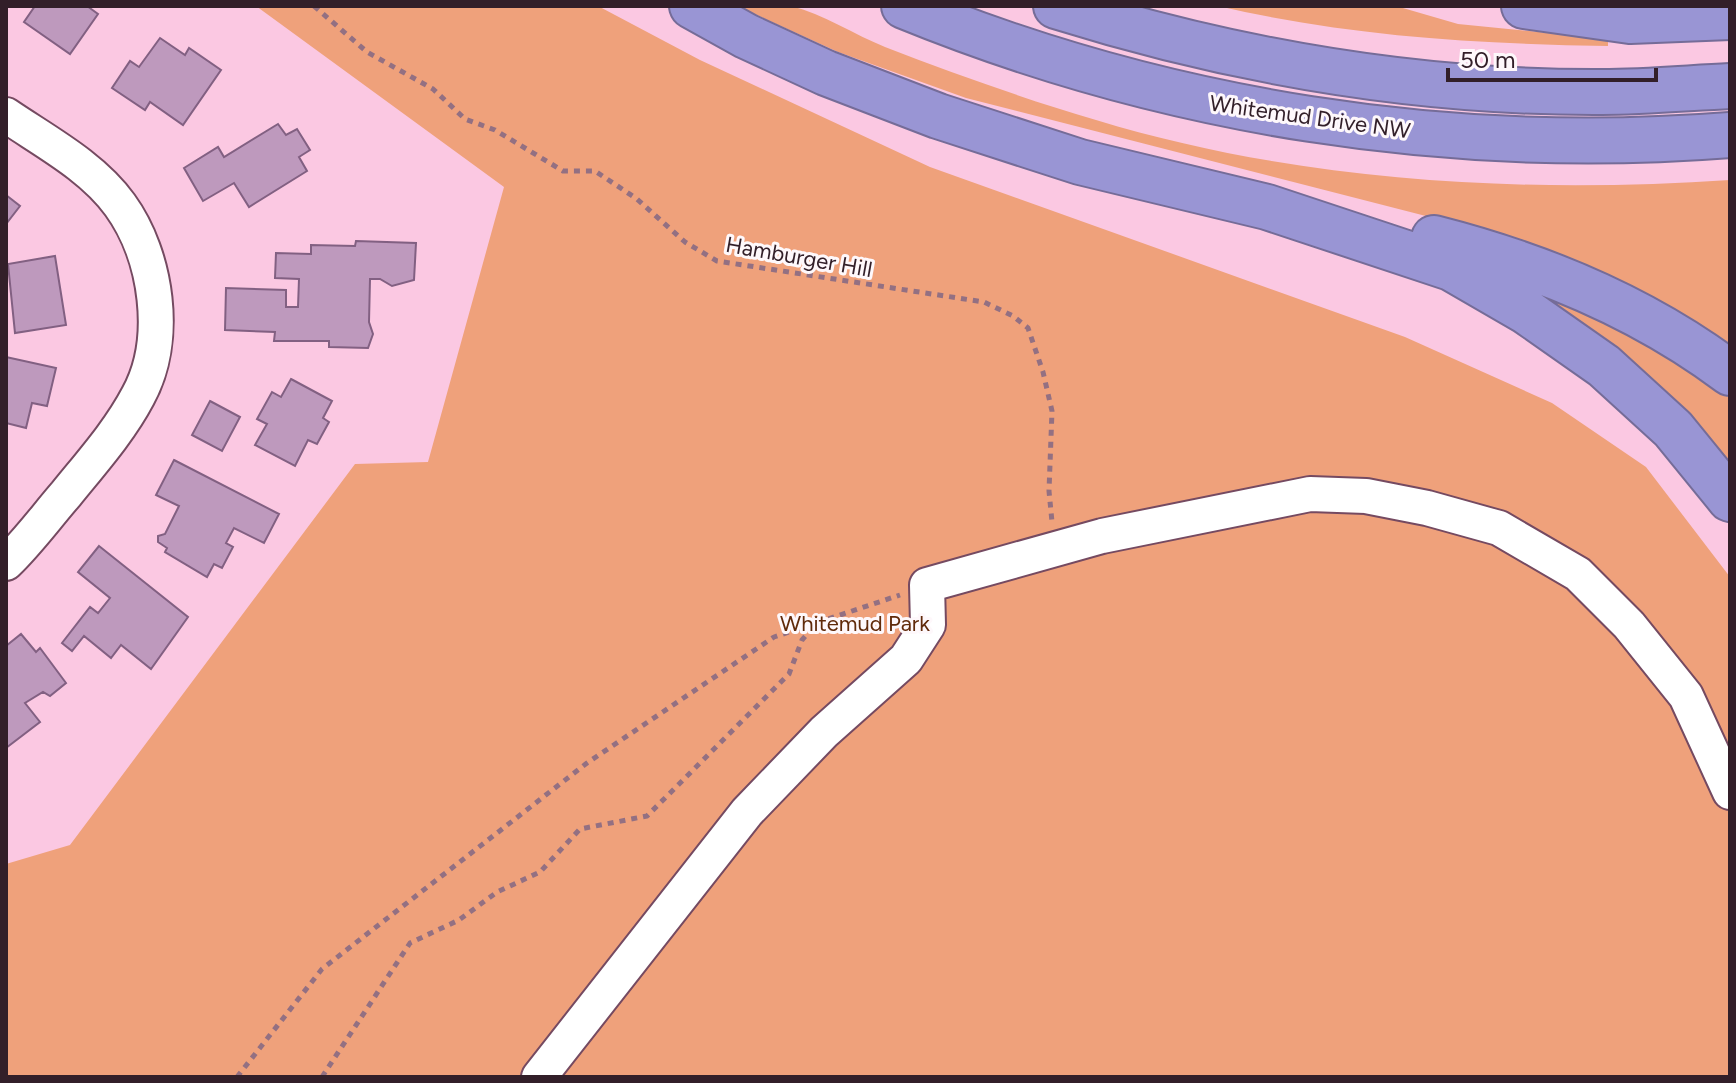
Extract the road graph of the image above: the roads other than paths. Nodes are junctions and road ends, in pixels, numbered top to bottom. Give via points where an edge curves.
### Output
1 (692, 6) edge
2 (904, 6) edge
3 (1056, 6) edge
4 (1524, 6) edge
5 (1730, 17) edge
6 (1730, 86) edge
7 (6, 115) edge
8 (1730, 135) edge
9 (1267, 207) junction
10 (1730, 373) edge
11 (1730, 499) edge
12 (6, 563) edge
13 (1730, 792) edge
14 (539, 1077) edge

1 - 9 highway via 826,73 938,116 1080,162
2 - 8 highway, Whitemud Drive NW via 1149,88 1334,124 1598,141
3 - 6 highway via 1211,49 1374,76 1534,91
4 - 5 highway via 1630,21
7 - 12 street via 101,184 120,205 147,263 155,335 140,394 97,456
9 - 10 highway via 1337,213 1456,244 1577,285 1667,330
9 - 11 highway via 1451,268 1527,312 1639,396
13 - 14 street via 1686,696 1629,625 1578,574 1499,528 1366,496 1310,494 1102,536 927,585 928,625 906,659 824,732 747,812

